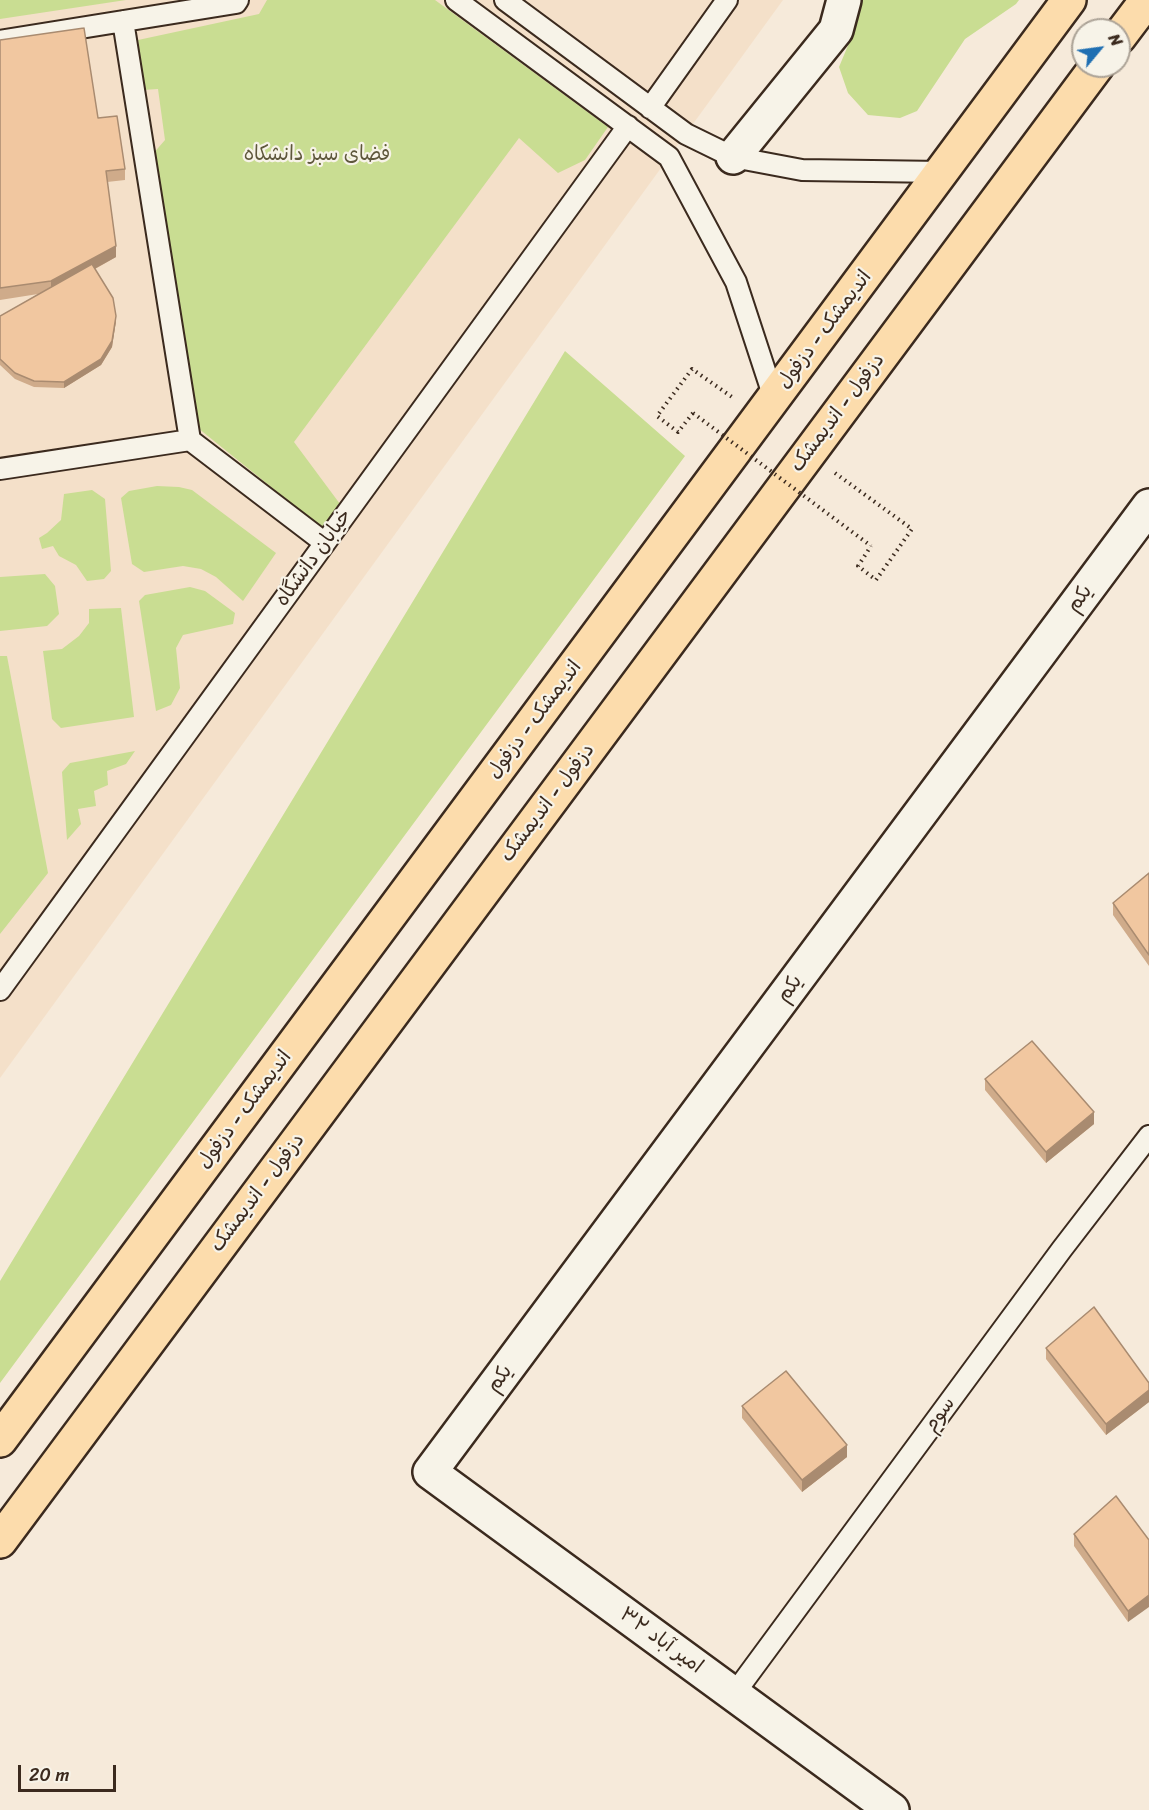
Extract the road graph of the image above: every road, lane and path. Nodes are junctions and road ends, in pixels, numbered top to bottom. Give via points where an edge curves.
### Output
1 (238, 0) edge
2 (456, 0) edge
3 (505, 0) edge
4 (727, 0) edge
5 (844, 0) edge
6 (1069, 0) edge
7 (1147, 0) edge
8 (123, 21) junction
9 (1131, 21) edge
10 (0, 41) edge
11 (1088, 78) edge
12 (650, 108) junction
13 (628, 126) junction
14 (733, 157) junction
15 (942, 172) junction
16 (767, 407) junction
17 (190, 440) junction
18 (808, 453) junction
19 (0, 469) edge
20 (1149, 506) edge
21 (325, 543) junction
22 (0, 990) edge
23 (1149, 1137) edge
24 (0, 1440) edge
25 (430, 1472) joint
26 (0, 1541) edge
27 (734, 1694) junction
28 (892, 1810) edge

1 - 8 lane
2 - 13 lane
3 - 12 lane
4 - 12 lane
5 - 14 street via 836,30
6 - 15 main road, اندیمشک - دزفول
7 - 9 main road
8 - 10 lane
8 - 17 lane
11 - 18 main road, دزفول - اندیمشک
12 - 14 lane via 686,134
13 - 16 lane via 669,157 736,282
13 - 21 lane, خیابان دانشگاه
14 - 15 lane via 802,170
15 - 16 main road, اندیمشک - دزفول
16 - 18 path, bridge via 692,369 657,416 678,432 693,413 871,546 858,566 876,580 912,529
16 - 24 main road, اندیمشک - دزفول
17 - 19 lane
17 - 21 lane
18 - 26 main road, دزفول - اندیمشک
20 - 25 street, یکم
21 - 22 lane, خیابان دانشگاه
23 - 27 lane, سوم
25 - 27 street, ۳۲ امیر آباد
27 - 28 street, ۳۲ امیر آباد

